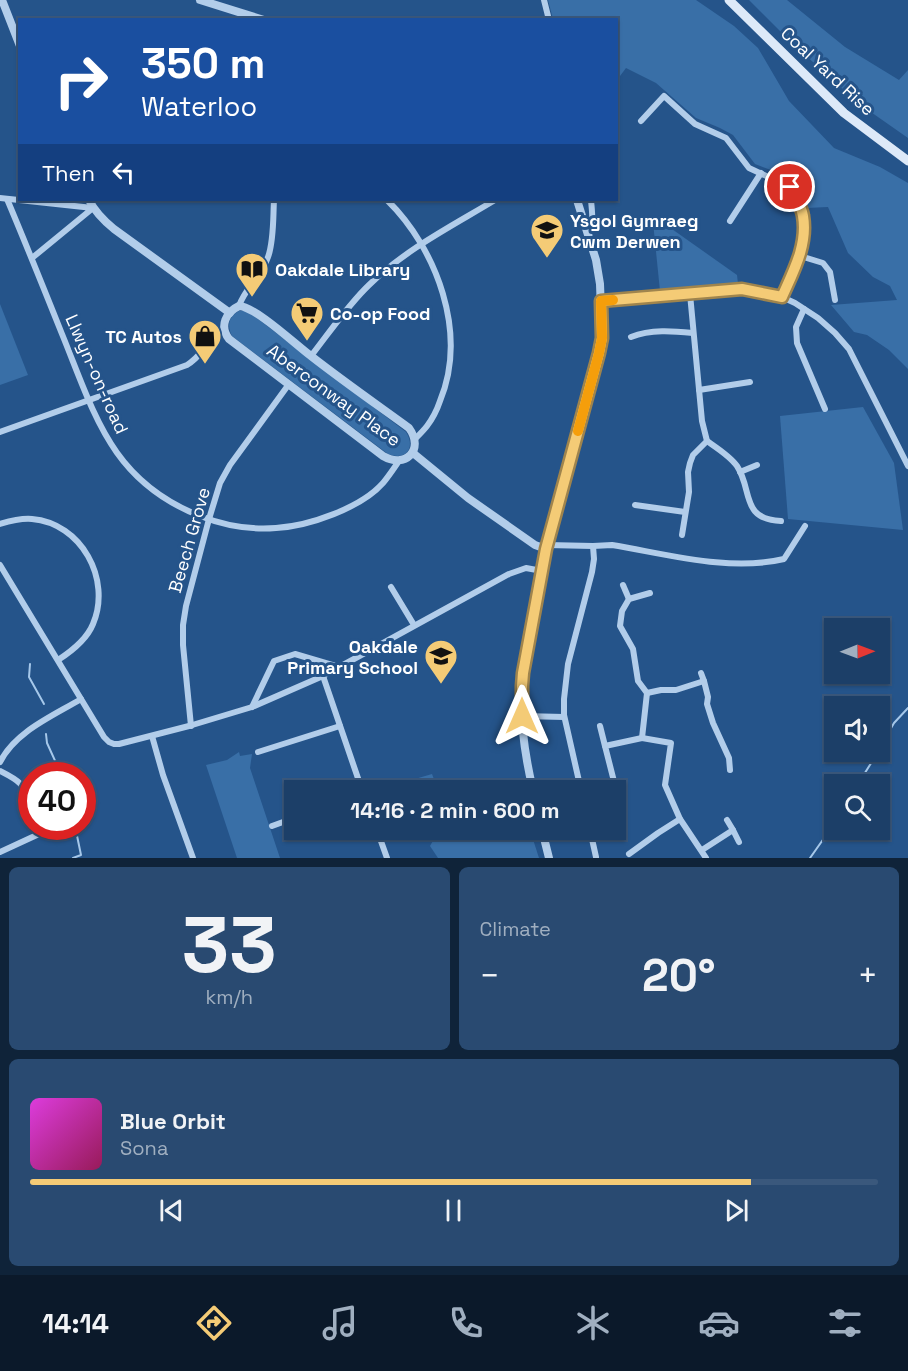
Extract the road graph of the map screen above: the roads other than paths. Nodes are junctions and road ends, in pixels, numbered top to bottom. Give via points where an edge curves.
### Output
1 (2, 0) edge
2 (200, 0) edge
3 (544, 0) edge
4 (729, 0) edge
5 (258, 18) edge
6 (548, 18) edge
7 (18, 41) edge
8 (641, 121) dead end
9 (908, 161) edge
10 (761, 173) junction
11 (4, 198) edge
12 (48, 201) edge
13 (274, 201) edge
14 (388, 201) edge
15 (493, 201) edge
16 (577, 201) edge
17 (591, 201) edge
18 (91, 204) edge
19 (730, 221) dead end
20 (589, 235) junction
21 (421, 244) junction
22 (800, 256) junction
23 (32, 258) junction
24 (690, 294) junction
25 (782, 297) junction
26 (835, 300) dead end
27 (601, 301) junction
28 (239, 306) junction
29 (804, 309) junction
30 (230, 313) junction
31 (224, 330) junction
32 (693, 333) junction
33 (632, 337) dead end
34 (311, 356) junction
35 (750, 382) dead end
36 (289, 384) junction
37 (699, 390) junction
38 (88, 400) junction
39 (825, 410) dead end
40 (0, 432) edge
41 (415, 439) junction
42 (707, 441) junction
43 (413, 453) junction
44 (399, 460) junction
45 (757, 465) dead end
46 (908, 466) edge
47 (740, 472) junction
48 (635, 505) dead end
49 (685, 512) junction
50 (209, 519) junction
51 (781, 521) dead end
52 (0, 524) edge
53 (805, 526) dead end
54 (682, 535) dead end
55 (593, 546) junction
56 (547, 547) junction
57 (0, 565) edge
58 (542, 571) junction
59 (623, 585) dead end
60 (391, 587) dead end
61 (650, 593) dead end
62 (629, 599) junction
63 (414, 625) junction
64 (58, 660) junction
65 (339, 667) junction
66 (701, 673) dead end
67 (323, 676) junction
68 (704, 681) junction
69 (647, 693) junction
70 (81, 699) junction
71 (252, 707) junction
72 (522, 716) junction
73 (564, 717) junction
74 (191, 726) junction
75 (340, 726) junction
76 (600, 726) dead end
77 (152, 736) junction
78 (642, 738) junction
79 (605, 746) junction
80 (258, 752) dead end
81 (0, 762) edge
82 (730, 770) dead end
83 (0, 771) edge
84 (359, 780) edge
85 (531, 780) edge
86 (579, 780) edge
87 (614, 780) edge
88 (18, 782) edge
89 (681, 819) junction
90 (727, 820) dead end
91 (284, 822) edge
92 (272, 826) dead end
93 (733, 830) junction
94 (21, 840) edge
95 (380, 840) edge
96 (544, 840) edge
97 (592, 840) edge
98 (739, 842) dead end
99 (702, 850) junction
100 (0, 852) edge
101 (628, 854) dead end
102 (596, 857) edge
103 (193, 858) edge
104 (386, 858) edge
105 (549, 858) edge
106 (706, 858) edge

1 - 7 street
2 - 5 street
3 - 6 street
4 - 9 main road, Coal Yard Rise via 844,113
8 - 10 street via 663,96 695,124 726,138 749,168
10 - 19 street
10 - 22 street via 790,187 803,215
11 - 23 street, Llwyn-on-road
12 - 18 street
13 - 28 street via 269,257
14 - 21 street
15 - 21 street
16 - 20 street
17 - 20 street
18 - 23 street
18 - 30 street via 114,229
20 - 27 street
21 - 34 street via 367,287
21 - 41 street via 443,294 451,350 443,394 433,417
22 - 25 street
22 - 26 street via 823,263 830,272
23 - 38 street, Llwyn-on-road
24 - 25 street via 742,289
24 - 27 street
24 - 32 street
25 - 29 street
27 - 56 street via 599,353
28 - 30 street
28 - 34 street, Aberconway Place via 271,324
29 - 39 street via 796,327 797,343
29 - 46 street via 836,333 849,350
30 - 31 street
31 - 36 street, Aberconway Place via 229,339
31 - 38 street via 187,365
32 - 33 street via 664,331
32 - 37 street
34 - 41 street, Aberconway Place via 409,428
35 - 37 street
36 - 44 street, Aberconway Place via 383,456
36 - 50 street, Beech Grove via 230,465
37 - 42 street
38 - 40 street
38 - 50 street, Llwyn-on-road via 106,437 148,488
41 - 43 street, Aberconway Place
42 - 47 street
42 - 49 street via 690,463
43 - 44 street, Aberconway Place
43 - 56 street via 468,498 535,545
44 - 50 street, Llwyn-on-road via 382,484 353,505 301,525 268,529
45 - 47 street
47 - 51 street via 754,511 768,520
48 - 49 street
49 - 54 street
50 - 74 street, Beech Grove via 183,625
52 - 64 street via 32,519 49,523 65,530 89,556 98,590 93,624 83,639
53 - 55 street via 784,559 769,563 726,564 612,545
55 - 56 street
55 - 73 street via 592,572 568,664
56 - 58 street
57 - 64 street
58 - 63 street via 526,568 508,574
58 - 72 street via 522,680
59 - 62 street
60 - 63 street
61 - 62 street
62 - 69 street via 620,626 633,649 638,681
63 - 65 street
64 - 70 street
65 - 67 street
65 - 71 street via 296,654 274,661
66 - 68 street
67 - 71 street
67 - 75 street
68 - 69 street via 676,690
68 - 82 street via 707,704 729,758
69 - 78 street
70 - 77 street via 104,738 114,744
70 - 81 street via 26,732
71 - 74 street
72 - 73 street
72 - 85 street
73 - 86 street
74 - 77 street
75 - 80 street
75 - 84 street
76 - 79 street
77 - 103 street
78 - 79 street
78 - 89 street via 671,743 665,785
79 - 87 street
83 - 88 street
89 - 99 street
89 - 101 street
90 - 93 street
91 - 92 street
93 - 98 street
93 - 99 street
94 - 100 street
95 - 104 street
96 - 105 street
97 - 102 street
99 - 106 street

